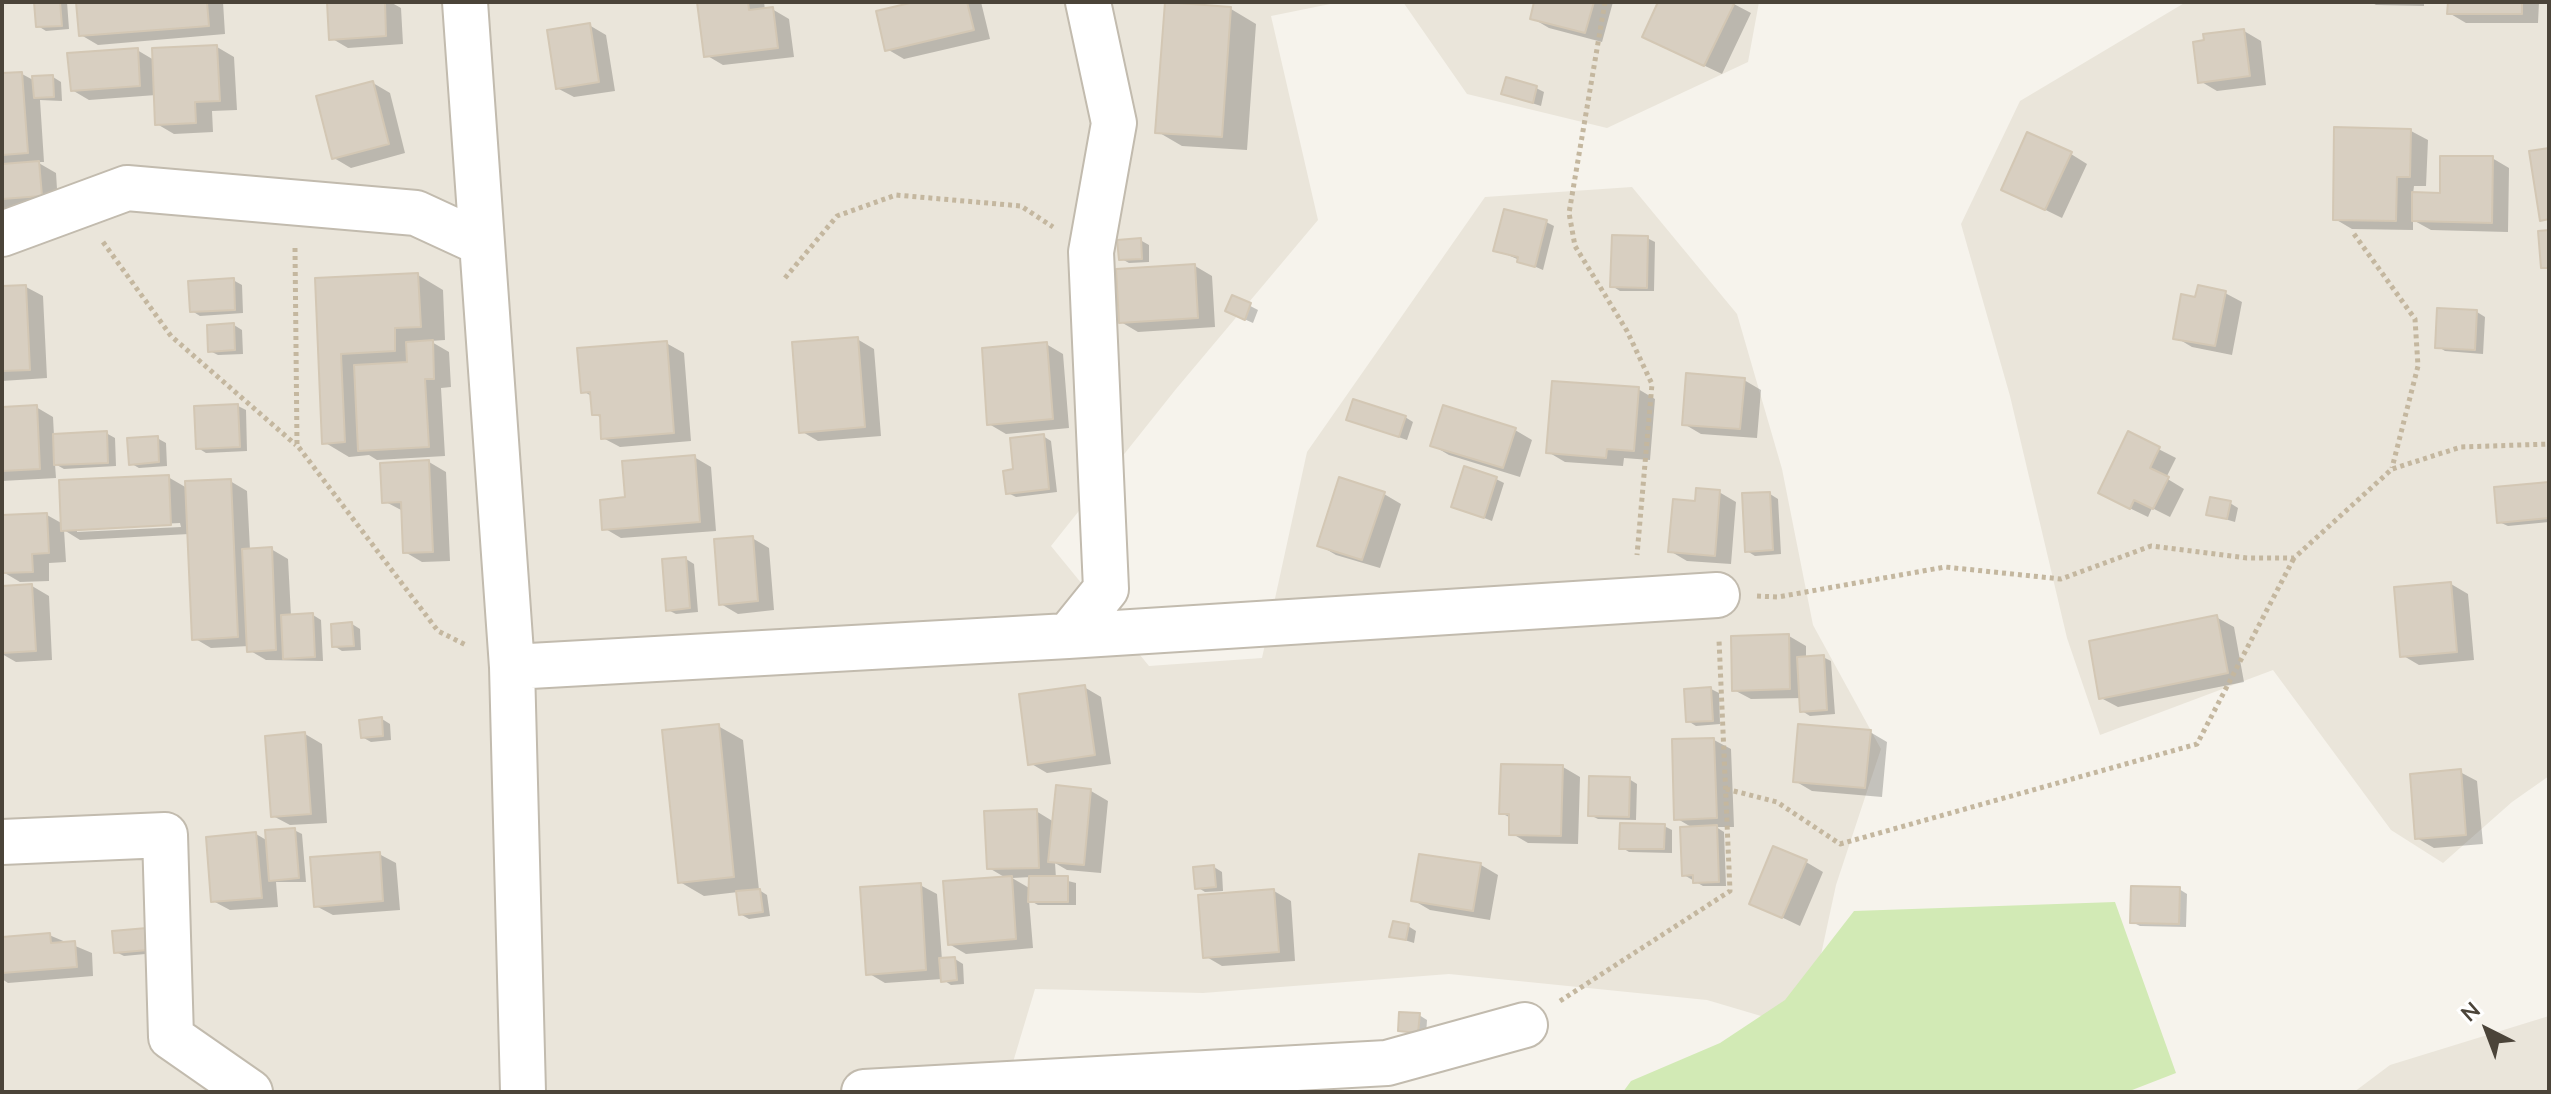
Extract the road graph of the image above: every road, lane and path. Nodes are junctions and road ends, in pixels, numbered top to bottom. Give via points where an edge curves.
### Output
1 (465, 2) edge
2 (1088, 2) edge
3 (1605, 2) edge
4 (294, 203) junction
5 (77, 207) junction
6 (2, 234) edge
7 (2354, 234) dead end
8 (481, 243) junction
9 (1091, 252) junction
10 (785, 278) dead end
11 (2549, 444) edge
12 (297, 445) junction
13 (2392, 469) junction
14 (2294, 558) junction
15 (1717, 595) junction
16 (1633, 600) junction
17 (1068, 636) junction
18 (512, 667) junction
19 (1726, 789) junction
20 (2, 842) edge
21 (1525, 1025) joint
22 (250, 1092) edge
23 (523, 1092) edge
24 (864, 1092) edge

1 - 8 street
2 - 9 street via 1114,123
3 - 16 path via 1569,213 1575,246 1652,384
4 - 5 street via 127,188
4 - 8 street via 416,213
4 - 12 path
5 - 6 street
5 - 12 path via 171,336
7 - 13 path via 2415,319 2418,366
8 - 18 street
9 - 10 path via 1021,206 896,195 837,216
9 - 17 street via 1106,589
11 - 13 path via 2461,447
12 - 18 path via 438,631
13 - 14 path
14 - 15 path via 2151,546 2061,579 1945,567 1778,597
14 - 19 path via 2197,744 1840,844 1777,802
15 - 16 street
15 - 19 path
16 - 17 street
17 - 18 street
18 - 23 street
19 - 21 path via 1730,891
20 - 22 street via 165,835 171,1037
21 - 24 street via 1387,1063

